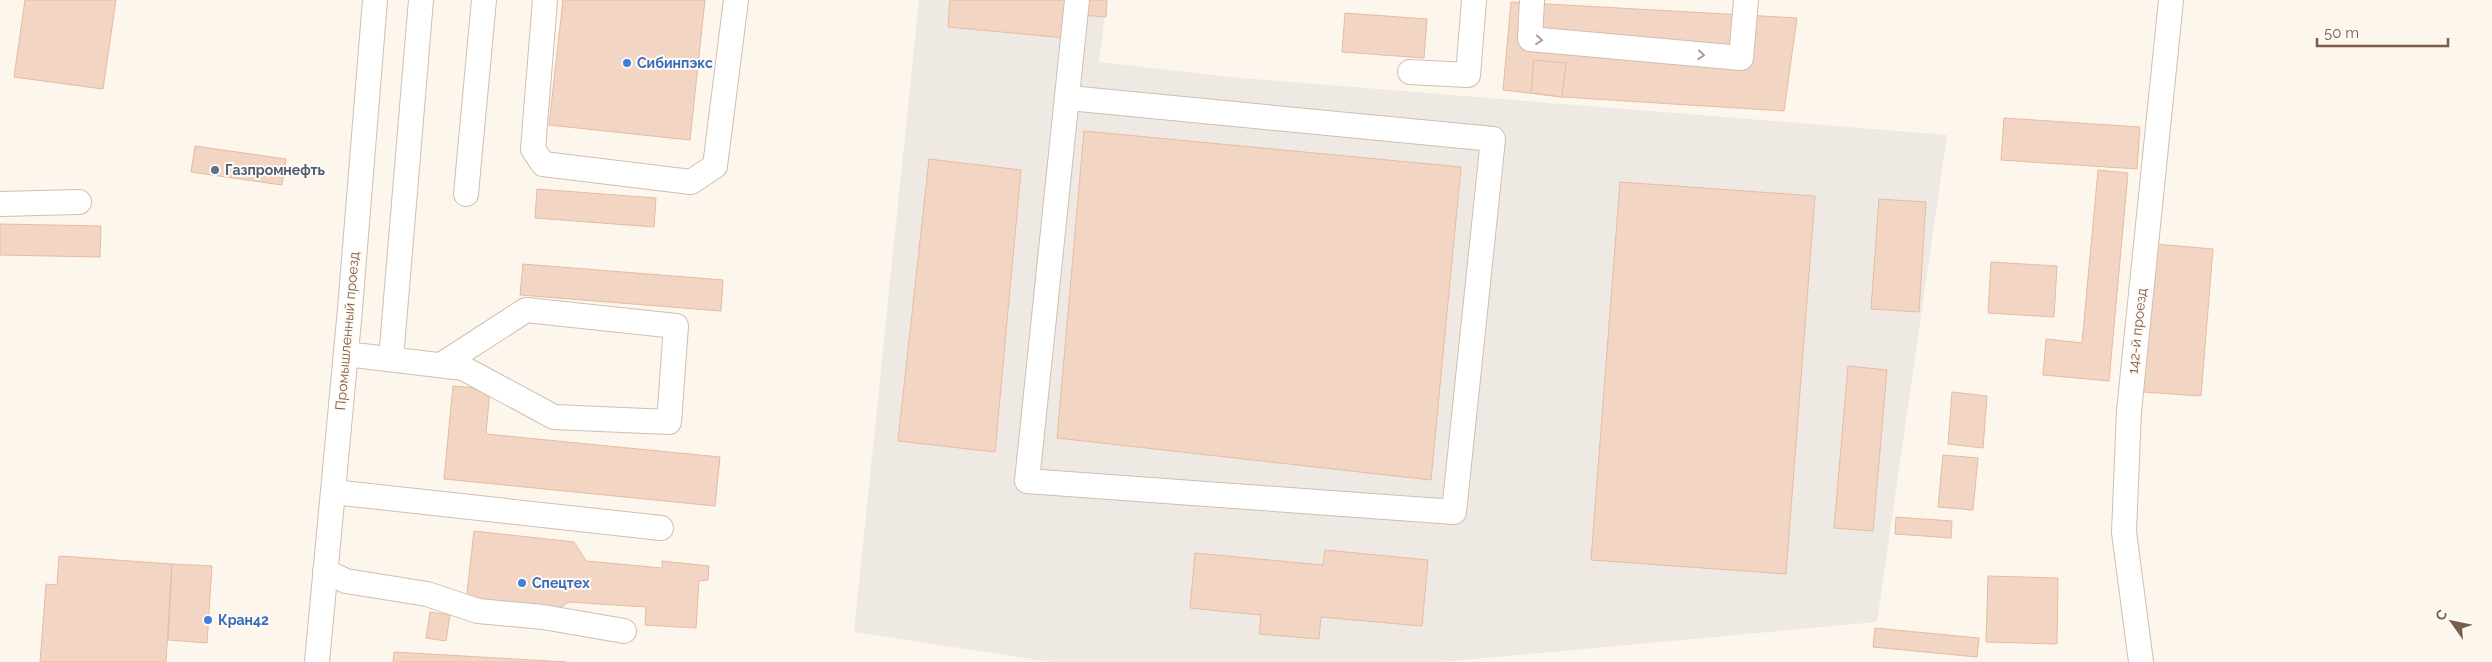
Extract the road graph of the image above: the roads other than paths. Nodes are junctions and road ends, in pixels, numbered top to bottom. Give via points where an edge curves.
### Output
1 (375, 0) edge
2 (421, 0) edge
3 (484, 0) edge
4 (546, 0) edge
5 (736, 0) edge
6 (1077, 0) edge
7 (1474, 0) edge
8 (1532, 0) edge
9 (1746, 0) edge
10 (2171, 0) edge
11 (1410, 72) dead end
12 (1068, 98) junction
13 (466, 194) dead end
14 (79, 202) dead end
15 (0, 204) edge
16 (346, 354) junction
17 (391, 359) junction
18 (441, 365) junction
19 (333, 492) junction
20 (660, 528) dead end
21 (325, 571) junction
22 (624, 631) dead end
23 (320, 661) edge
24 (2141, 662) edge

1 - 16 lane, Промышленный проезд
2 - 17 lane
3 - 13 lane
4 - 5 lane via 533,148 543,164 691,182 715,166
6 - 12 lane
7 - 11 lane via 1468,75
8 -> 9 lane via 1530,40 1741,58
10 - 24 lane, 142-й проезд via 2129,411 2124,532
12 - 12 lane via 1493,139 1454,512 1027,481
14 - 15 lane
16 - 17 lane
16 - 19 lane, Промышленный проезд
17 - 18 lane
18 - 18 lane via 463,368 554,418 669,422 676,326 526,310
19 - 20 lane
19 - 21 lane, Промышленный проезд
21 - 22 lane via 346,581 427,594 478,611 543,617
21 - 23 lane, Промышленный проезд

